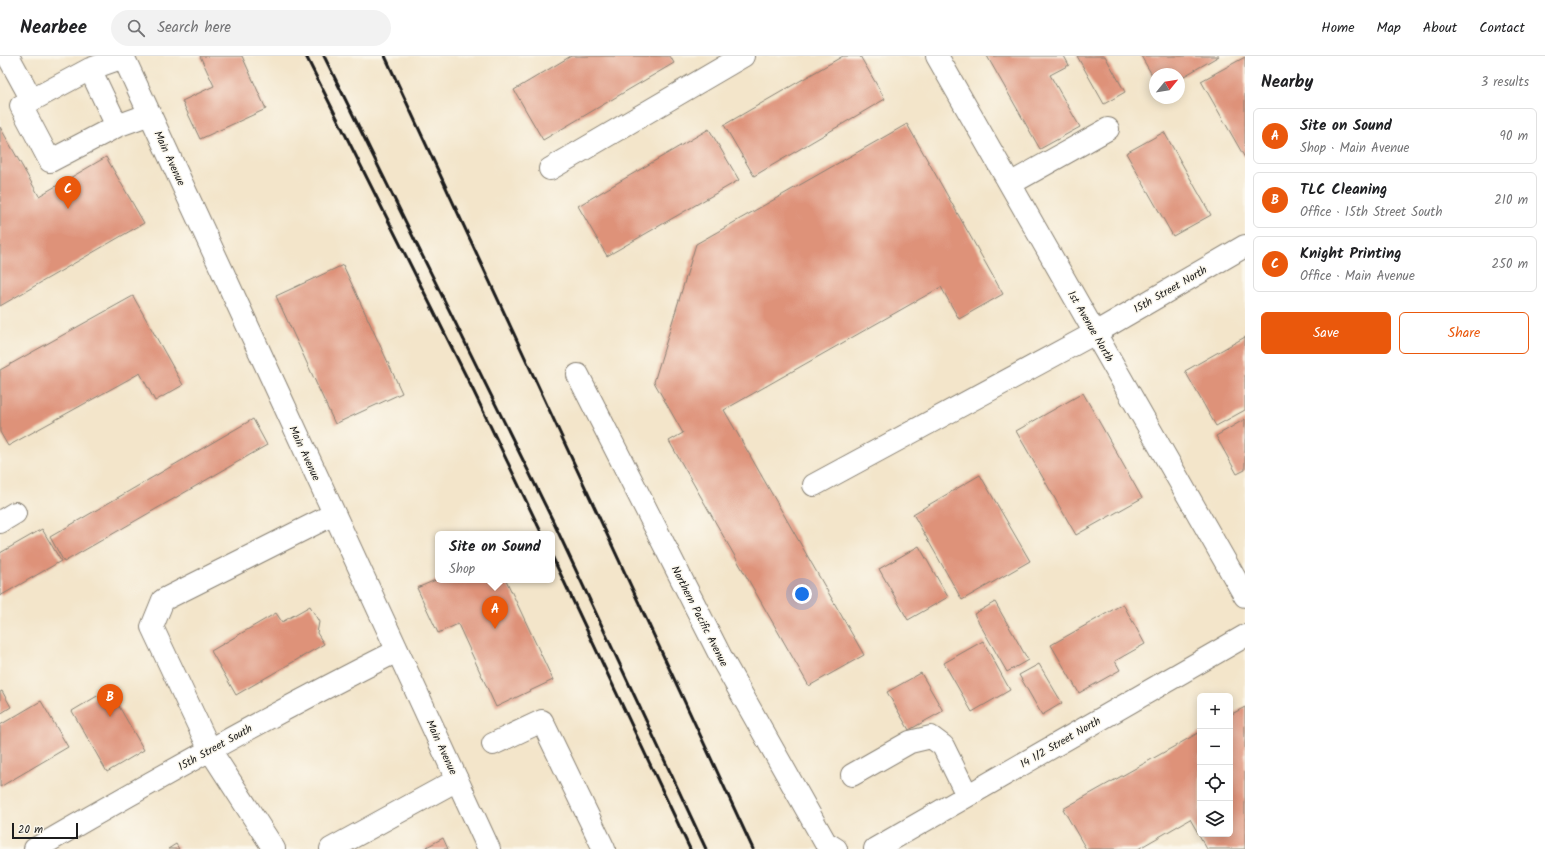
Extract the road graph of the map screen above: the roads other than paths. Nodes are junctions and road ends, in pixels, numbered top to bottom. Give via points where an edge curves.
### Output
1 (8, 56) edge
2 (743, 56) edge
3 (937, 56) edge
4 (124, 57) edge
5 (90, 69) junction
6 (32, 100) junction
7 (150, 114) junction
8 (117, 126) junction
9 (1108, 130) dead end
10 (550, 169) dead end
11 (1010, 184) junction
12 (1245, 246) edge
13 (1095, 333) junction
14 (578, 374) dead end
15 (814, 485) dead end
16 (334, 514) junction
17 (1245, 596) edge
18 (1245, 636) edge
19 (397, 651) junction
20 (493, 744) dead end
21 (210, 750) junction
22 (852, 775) dead end
23 (457, 780) junction
24 (967, 795) junction
25 (35, 849) edge
26 (274, 849) edge
27 (331, 849) edge
28 (489, 849) edge
29 (604, 849) edge
30 (836, 849) edge
31 (875, 849) edge

1 - 6 street
2 - 10 street
3 - 11 street, 1st Avenue North
4 - 5 street
4 - 7 street, Main Avenue
5 - 6 street
5 - 8 street
6 - 8 street via 21,106 50,161
7 - 8 street
7 - 16 street, Main Avenue
9 - 11 street
11 - 13 street, 1st Avenue North
12 - 13 street, 15th Street North
13 - 15 street, 15th Street North
13 - 17 street, 1st Avenue North
14 - 30 street, Northern Pacific Avenue via 723,661 824,842
16 - 19 street, Main Avenue
16 - 21 street via 163,600 152,627
18 - 24 street, 14 1/2 Street North
19 - 21 street, 15th Street South via 290,705
19 - 23 street, Main Avenue
20 - 29 street via 542,721
21 - 25 street, 15th Street South
21 - 26 street
22 - 24 street via 910,742 931,737 942,746
23 - 27 street
23 - 28 street, Main Avenue
24 - 31 street, 14 1/2 Street North

